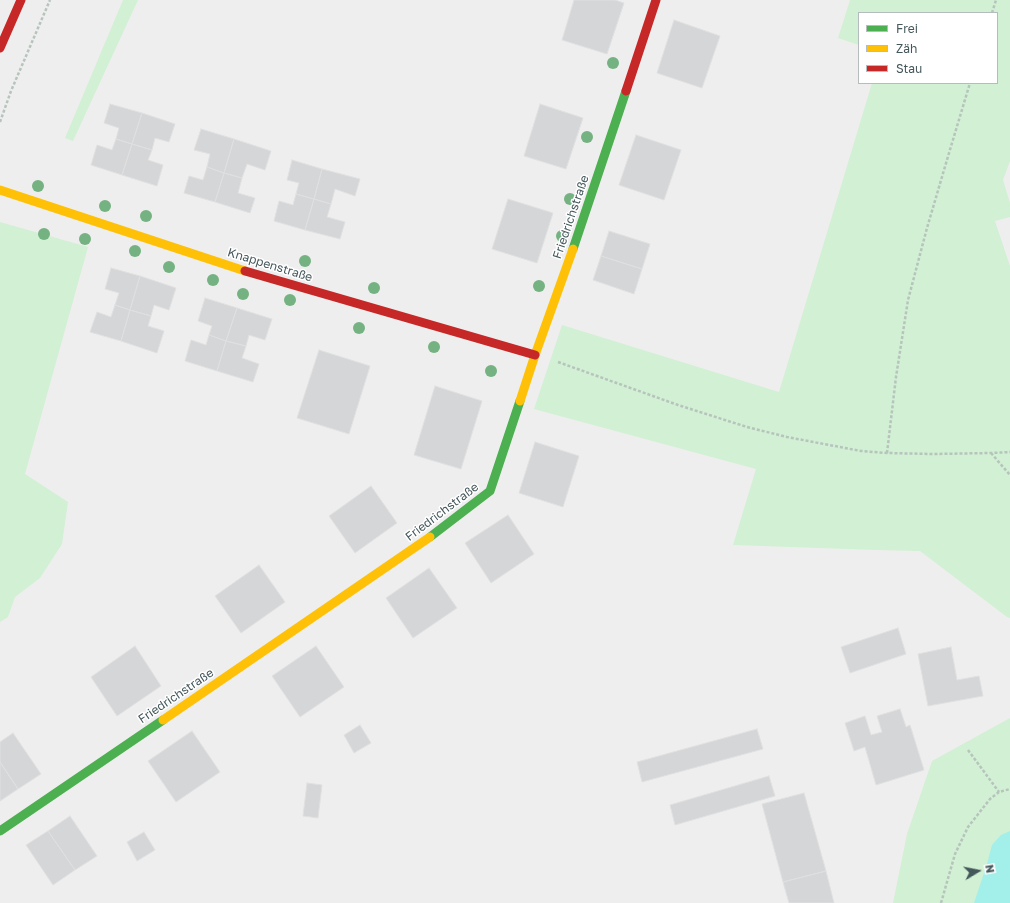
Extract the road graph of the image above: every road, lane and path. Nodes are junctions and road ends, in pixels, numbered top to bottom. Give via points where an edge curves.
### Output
1 (21, 0) edge
2 (50, 0) edge
3 (656, 0) edge
4 (996, 0) edge
5 (992, 12) edge
6 (0, 48) edge
7 (970, 84) edge
8 (0, 122) edge
9 (0, 190) edge
10 (535, 355) junction
11 (1010, 452) edge
12 (887, 453) junction
13 (990, 453) junction
14 (1010, 475) edge
15 (968, 750) dead end
16 (1010, 789) edge
17 (999, 792) junction
18 (0, 831) edge
19 (941, 903) edge

1 - 6 street
2 - 8 path
3 - 10 street, Friedrichstraße via 576,241
4 - 5 path
7 - 12 path via 908,300
9 - 10 street, Knappenstraße via 248,272
10 - 12 path via 747,427 794,439
10 - 18 street, Friedrichstraße via 490,491 435,534
11 - 13 path
12 - 13 path
13 - 14 path
15 - 17 path
16 - 17 path
17 - 19 path via 990,799 968,827 955,854

